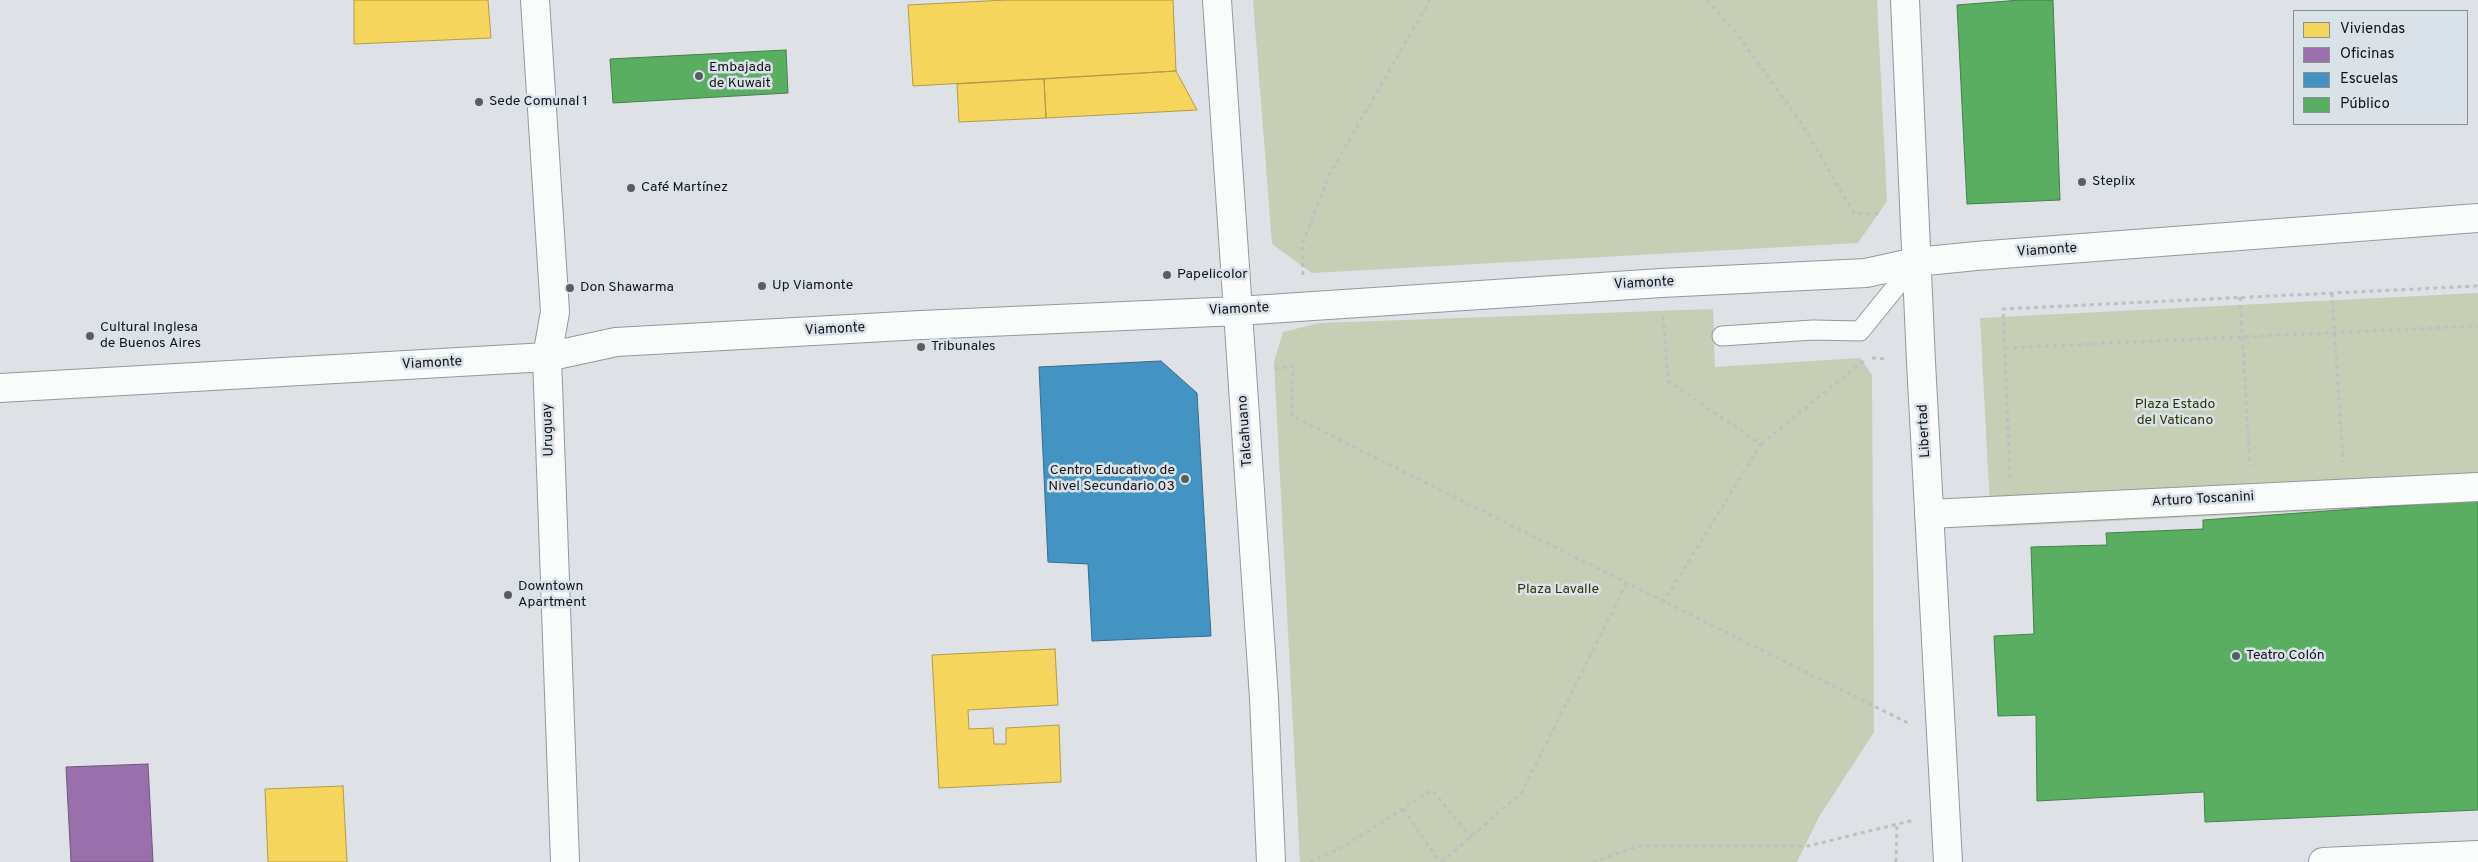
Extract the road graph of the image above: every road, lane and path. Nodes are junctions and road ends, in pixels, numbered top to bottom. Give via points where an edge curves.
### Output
1 (535, 0) edge
2 (1217, 0) edge
3 (1430, 0) edge
4 (1708, 0) edge
5 (1905, 0) edge
6 (1914, 216) junction
7 (2478, 218) edge
8 (1916, 262) junction
9 (1661, 283) junction
10 (2478, 286) edge
11 (2332, 293) junction
12 (2240, 297) junction
13 (1304, 305) junction
14 (1238, 311) junction
15 (2478, 326) edge
16 (2334, 333) junction
17 (1722, 336) dead end
18 (2243, 337) junction
19 (2004, 348) junction
20 (547, 357) junction
21 (1921, 362) junction
22 (1242, 372) junction
23 (0, 388) edge
24 (1761, 444) junction
25 (2478, 486) edge
26 (2345, 493) junction
27 (2252, 498) junction
28 (2011, 509) junction
29 (1929, 514) junction
30 (1627, 582) junction
31 (1663, 603) junction
32 (1941, 740) junction
33 (1403, 809) junction
34 (1946, 812) junction
35 (1897, 824) junction
36 (1472, 838) junction
37 (2478, 855) edge
38 (565, 862) edge
39 (1270, 862) edge
40 (1310, 862) edge
41 (1441, 862) edge
42 (1593, 862) edge
43 (1896, 862) edge
44 (1948, 862) edge
45 (2323, 862) edge

1 - 20 street, Uruguay via 555,312
2 - 14 street, Talcahuano
3 - 13 path via 1329,175 1302,245
4 - 6 path via 1800,121 1854,213
5 - 6 street, Libertad
6 - 8 street, Libertad
7 - 8 street, Viamonte
8 - 9 street, Viamonte via 1866,273
8 - 17 lane via 1860,331 1814,330
8 - 21 street, Libertad
9 - 13 street, Viamonte
9 - 24 path via 1668,381
10 - 11 path
11 - 12 path
11 - 16 path
12 - 18 path
12 - 19 path via 2002,309
13 - 14 street, Viamonte
14 - 20 street, Viamonte via 616,342
14 - 22 street, Talcahuano
15 - 16 path
16 - 18 path
16 - 26 path
18 - 19 path
18 - 27 path
19 - 28 path
20 - 23 street, Viamonte
20 - 38 street, Uruguay
21 - 24 path via 1868,358
21 - 29 street, Libertad
22 - 30 path via 1293,366 1292,416
22 - 39 street, Talcahuano via 1264,698
24 - 31 path
25 - 26 street, Arturo Toscanini
26 - 27 street, Arturo Toscanini
27 - 28 street, Arturo Toscanini
28 - 29 street, Arturo Toscanini
29 - 32 street, Libertad
30 - 31 path
30 - 36 path via 1522,792
31 - 32 path
32 - 34 street, Libertad
33 - 36 path via 1432,790
33 - 40 path via 1345,846
33 - 41 path
34 - 35 path
34 - 44 street, Libertad
35 - 42 path via 1808,846 1639,846
35 - 43 path
36 - 41 path
37 - 45 street

